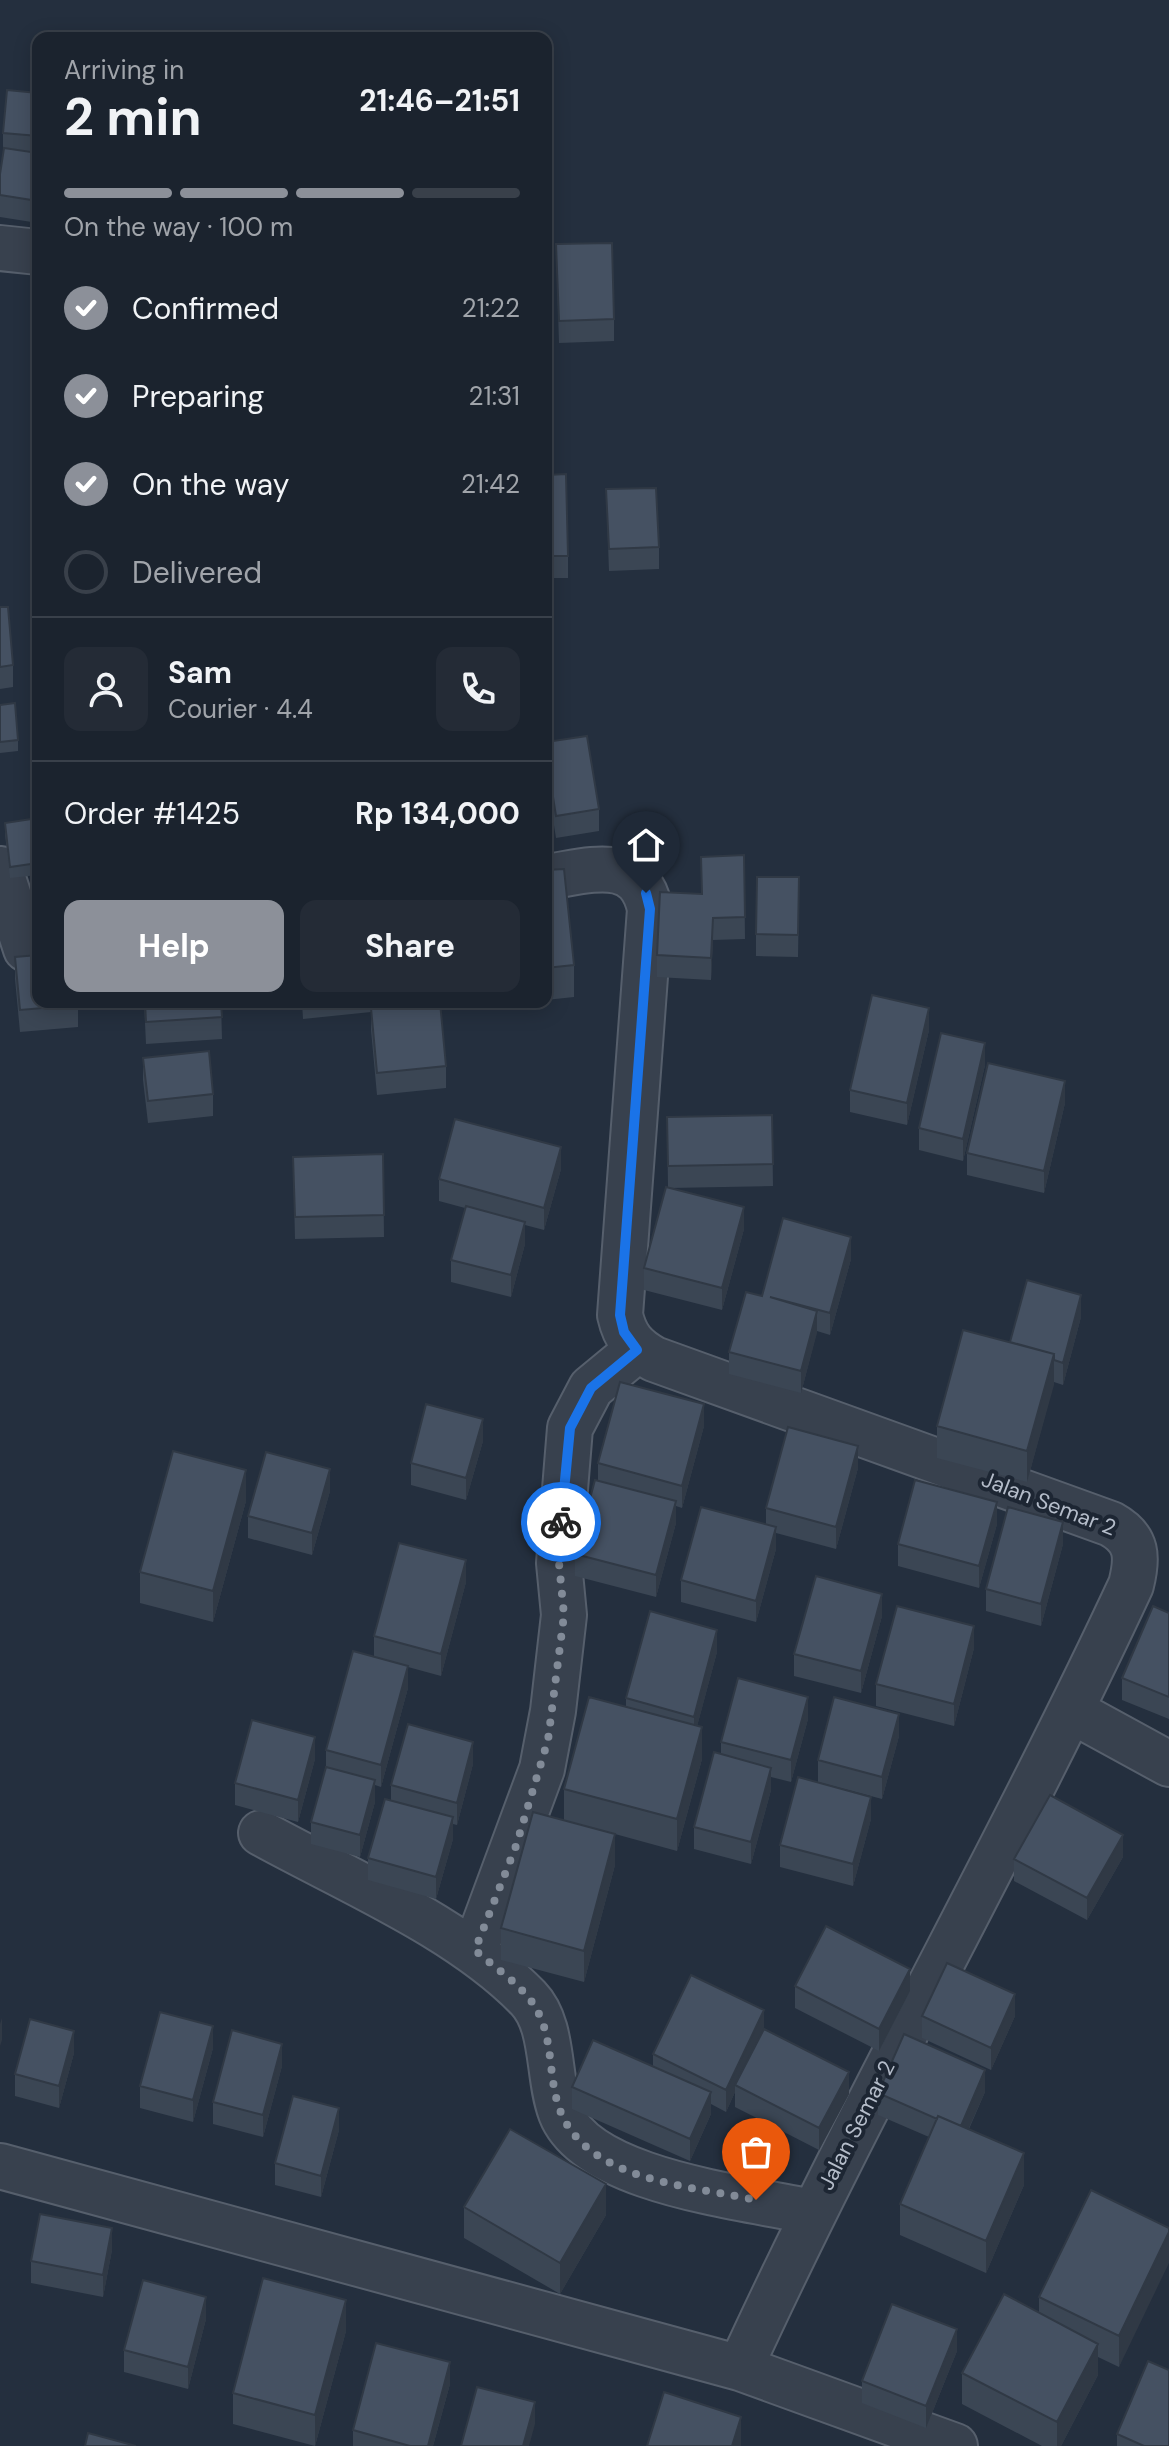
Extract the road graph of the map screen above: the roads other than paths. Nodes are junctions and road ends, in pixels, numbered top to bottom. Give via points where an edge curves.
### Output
1 (0, 248) edge
2 (32, 251) edge
3 (0, 869) edge
4 (552, 877) edge
5 (21, 951) edge
6 (637, 1350) junction
7 (1072, 1711) junction
8 (1169, 1764) edge
9 (261, 1833) dead end
10 (475, 1950) junction
11 (0, 2166) edge
12 (811, 2212) junction
13 (740, 2368) junction
14 (955, 2446) edge

1 - 2 street
3 - 5 street
4 - 6 street via 620,871 636,878 650,909 620,1315
6 - 7 street, Jalan Semar 2 via 1125,1532 1134,1546 1131,1585
6 - 10 street via 591,1388 570,1428 560,1549 564,1615 553,1711 542,1769
7 - 8 street
7 - 12 street, Jalan Semar 2
9 - 10 street
10 - 12 street via 540,2015 561,2112 584,2144 626,2170
11 - 13 street
12 - 13 street, Jalan Semar 2
13 - 14 street

